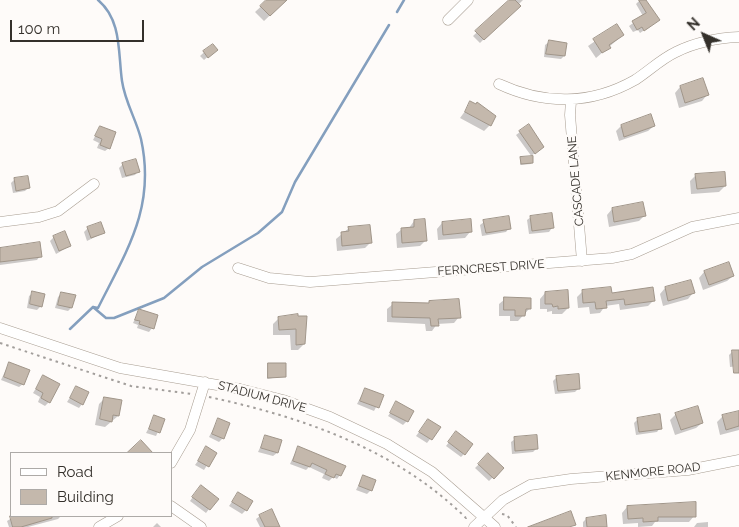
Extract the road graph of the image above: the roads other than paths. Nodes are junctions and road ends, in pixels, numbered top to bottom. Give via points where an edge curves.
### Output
1 (468, 0) edge
2 (448, 20) dead end
3 (739, 37) edge
4 (499, 84) dead end
5 (571, 101) junction
6 (94, 184) dead end
7 (739, 218) edge
8 (0, 222) edge
9 (582, 261) junction
10 (238, 268) dead end
11 (0, 328) edge
12 (205, 382) junction
13 (739, 460) edge
14 (172, 461) edge
15 (172, 507) edge
16 (116, 517) edge
17 (484, 517) junction
18 (99, 527) edge
19 (201, 527) edge
20 (474, 527) edge
21 (495, 527) edge

1 - 2 street
3 - 5 street via 714,39 687,47 622,86
4 - 5 street via 529,96
5 - 9 street, CASCADE LANE
6 - 8 street via 58,211
7 - 9 street, FERNCREST DRIVE via 692,227 632,254
9 - 10 street, FERNCREST DRIVE via 310,282 269,278
11 - 12 street, STADIUM DRIVE via 120,368
12 - 14 street via 190,430
12 - 17 street, STADIUM DRIVE via 283,400 352,426 432,472
13 - 17 street, KENMORE ROAD via 688,470 530,486 517,491
15 - 19 street
16 - 18 street
17 - 20 street, KENMORE ROAD
17 - 21 street, STADIUM DRIVE

